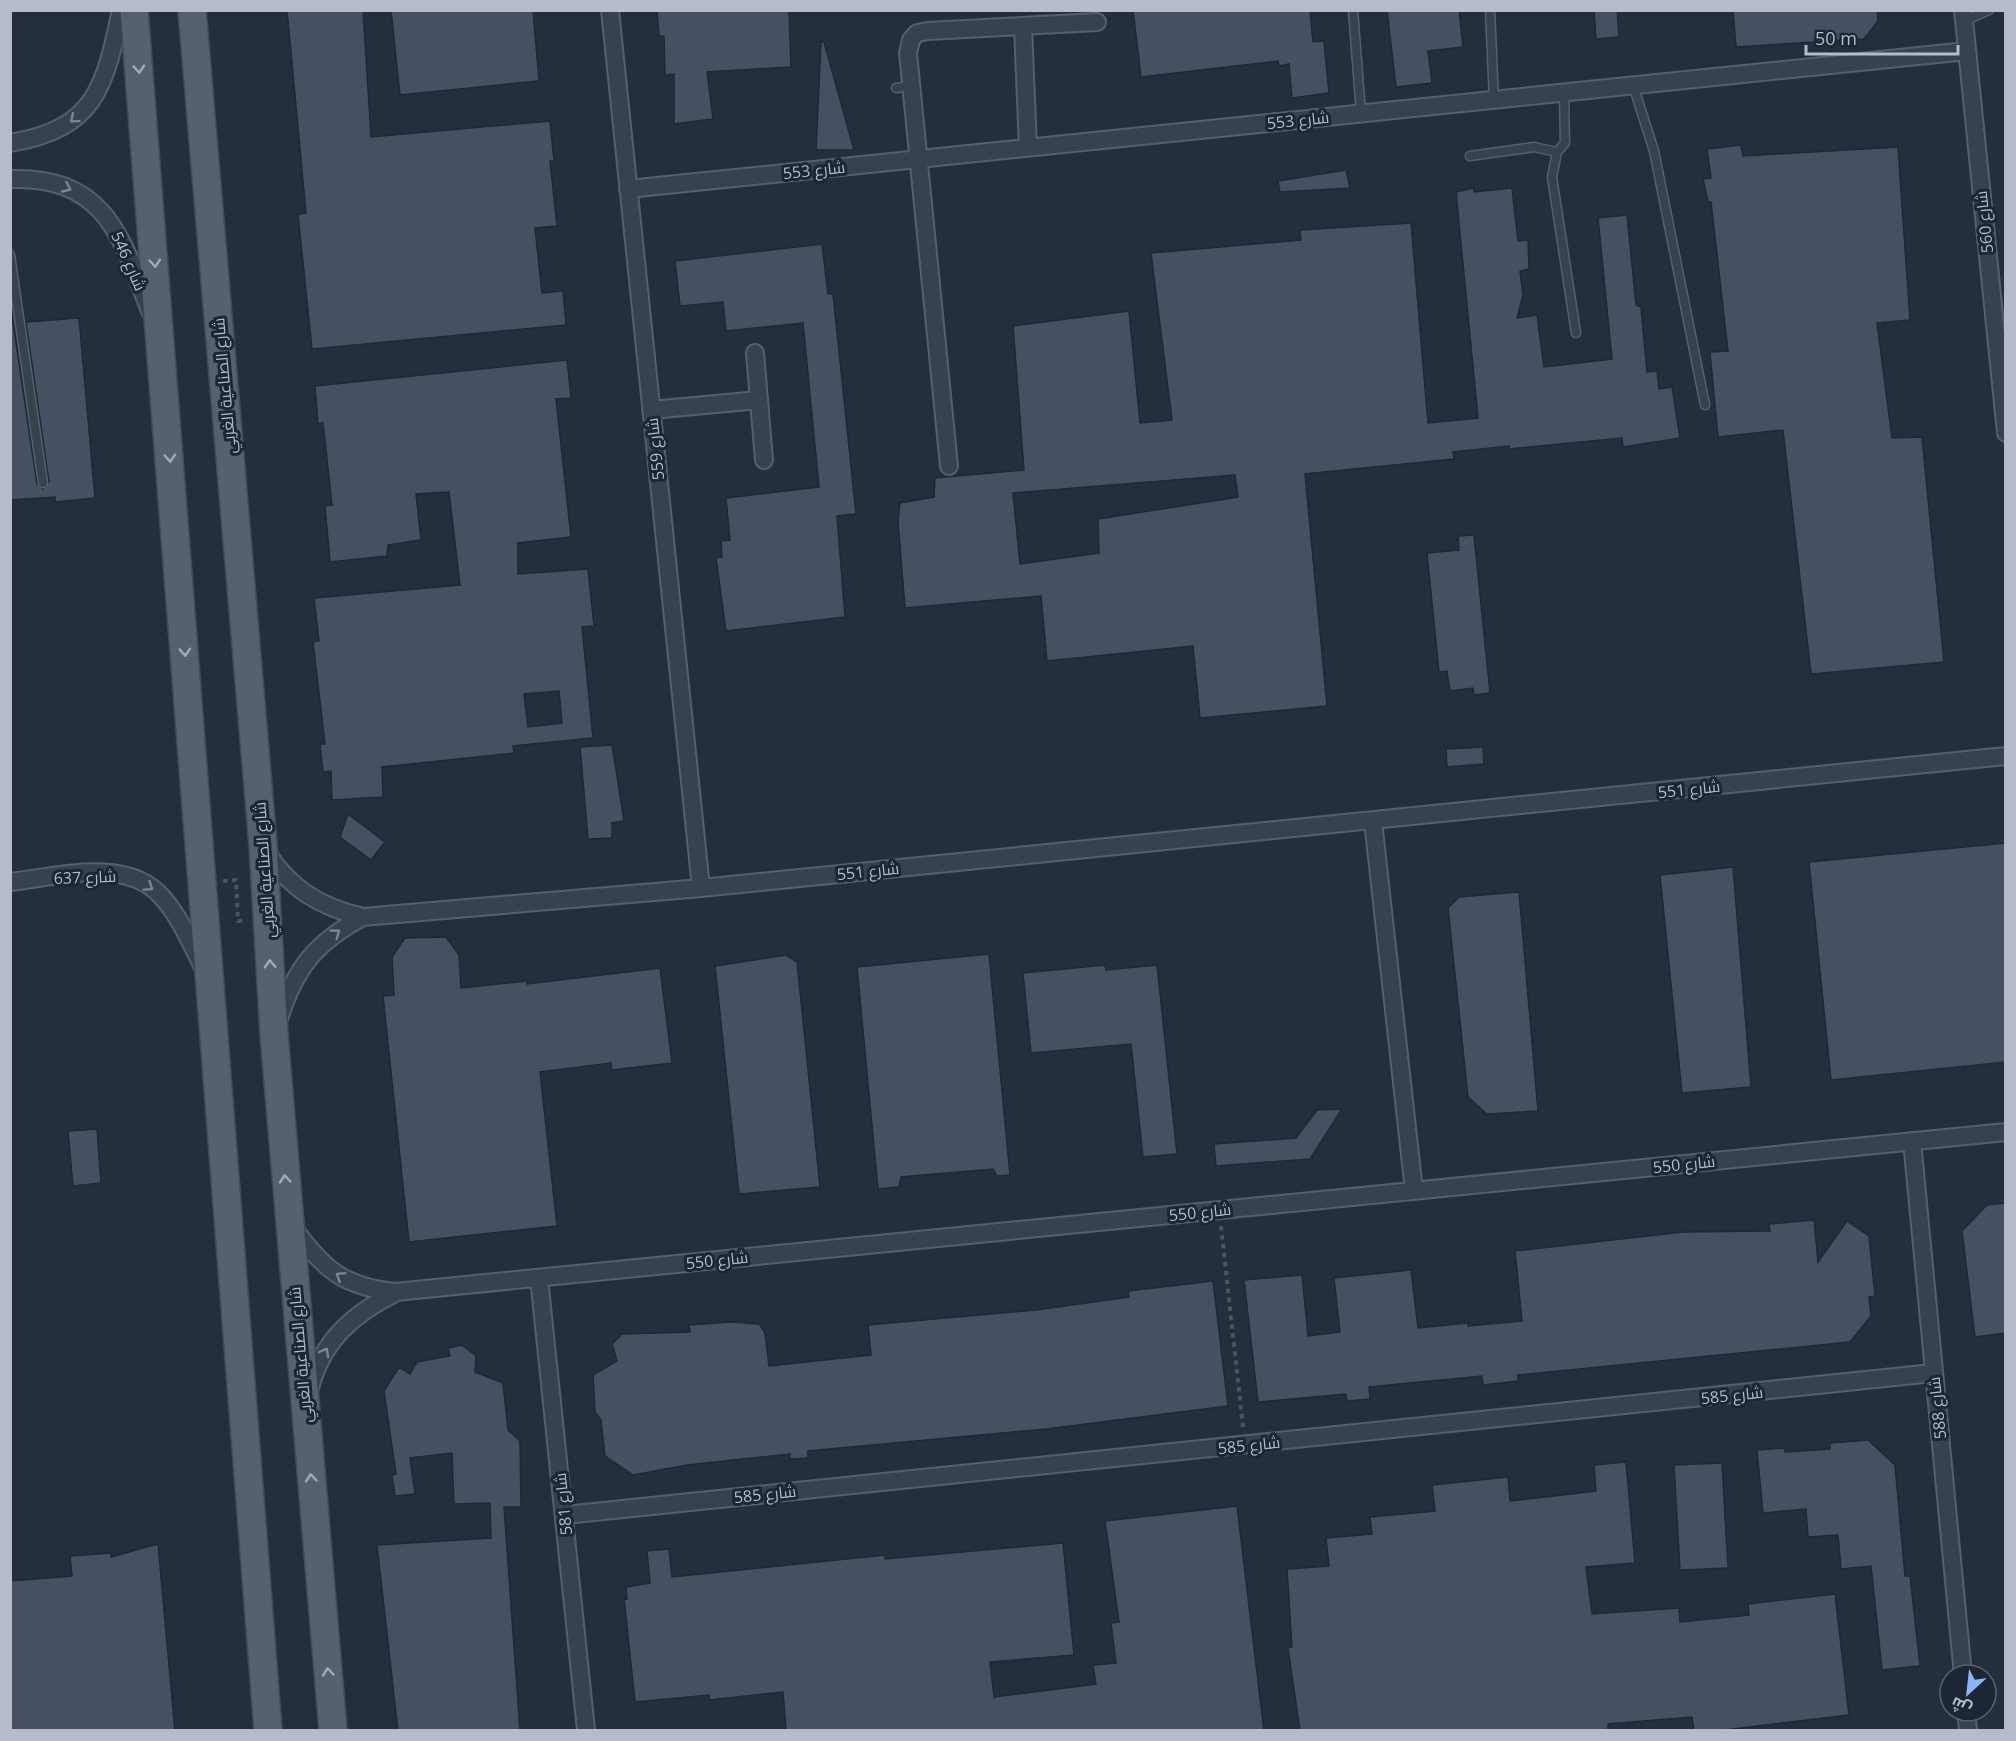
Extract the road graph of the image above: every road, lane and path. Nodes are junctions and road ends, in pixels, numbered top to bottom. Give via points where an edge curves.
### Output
1 (121, 10) edge
2 (134, 10) edge
3 (192, 10) edge
4 (610, 10) edge
5 (1353, 10) edge
6 (1490, 10) edge
7 (1989, 10) edge
8 (1963, 16) edge
9 (1097, 22) dead end
10 (1023, 26) junction
11 (1967, 51) junction
12 (1633, 85) junction
13 (1564, 93) junction
14 (1494, 100) junction
15 (1361, 113) junction
16 (10, 143) edge
17 (1028, 148) junction
18 (1557, 152) junction
19 (1470, 156) dead end
20 (920, 159) junction
21 (10, 179) edge
22 (628, 189) junction
23 (10, 255) edge
24 (1576, 333) dead end
25 (161, 340) junction
26 (755, 353) dead end
27 (2002, 358) edge
28 (759, 400) junction
29 (1705, 405) dead end
30 (651, 410) junction
31 (2006, 433) edge
32 (764, 460) dead end
33 (949, 466) dead end
34 (43, 483) dead end
35 (2006, 756) edge
36 (1372, 821) junction
37 (263, 845) junction
38 (10, 882) edge
39 (203, 883) junction
40 (701, 888) junction
41 (363, 917) junction
42 (268, 919) junction
43 (211, 983) junction
44 (274, 1034) junction
45 (2006, 1132) edge
46 (1912, 1142) junction
47 (1414, 1191) junction
48 (1219, 1210) junction
49 (289, 1221) junction
50 (539, 1278) junction
51 (396, 1292) junction
52 (1933, 1373) junction
53 (305, 1407) junction
54 (1246, 1446) junction
55 (564, 1515) junction
56 (1961, 1663) edge
57 (268, 1731) edge
58 (333, 1731) edge
59 (586, 1731) edge

1 -> 16 street via 104,78 84,110 62,129
2 -> 25 main road
3 - 37 main road, شارع الصناعية الغربي
4 - 22 street, شارع 559
5 - 15 lane
6 - 14 lane
7 - 8 lane
8 - 11 street, شارع 560
9 - 10 street
10 - 17 street
10 - 20 street via 917,33 911,40 904,87
11 - 12 street, شارع 553
11 - 27 street, شارع 560
12 - 13 street, شارع 553
12 - 29 lane via 1654,151
13 - 14 street, شارع 553
13 - 18 lane via 1565,143
14 - 15 street, شارع 553
15 - 17 street, شارع 553
17 - 20 street, شارع 553
18 - 19 lane via 1534,147
18 - 24 lane via 1551,177
20 - 22 street, شارع 553
20 - 33 street
21 -> 25 street, شارع 546 via 34,178 62,185 87,198 108,217 123,241
22 - 30 street, شارع 559
23 - 34 lane
25 -> 39 main road
26 - 28 street
27 - 31 street, شارع 560
28 - 30 street
28 - 32 street
30 - 40 street, شارع 559
35 - 36 street, شارع 551
36 - 40 street, شارع 551
36 - 47 street
37 - 41 street, شارع 551 via 288,880 314,901
37 - 42 main road, شارع الصناعية الغربي
38 -> 43 street, شارع 637 via 91,873 116,873 140,880 160,894 176,914
39 - 42 path via 236,880 238,921
39 - 43 main road
40 - 41 street, شارع 551
44 -> 41 street, شارع 551 via 295,978 313,952 336,932
44 -> 42 main road, شارع الصناعية الغربي
43 - 57 main road
49 -> 44 main road, شارع الصناعية الغربي
45 - 46 street, شارع 550
46 - 47 street, شارع 550
46 - 52 street, شارع 588
47 - 48 street, شارع 550
48 - 50 street, شارع 550
48 - 54 path
51 -> 49 street, شارع 550 via 369,1289 344,1280 322,1264
49 - 53 main road, شارع الصناعية الغربي
50 - 51 street, شارع 550
50 - 55 street, شارع 581
53 -> 51 street, شارع 550 via 326,1347 345,1324
52 - 54 street, شارع 585
52 - 56 street, شارع 588
58 -> 53 main road, شارع الصناعية الغربي
54 - 55 street, شارع 585
55 - 59 street, شارع 581

